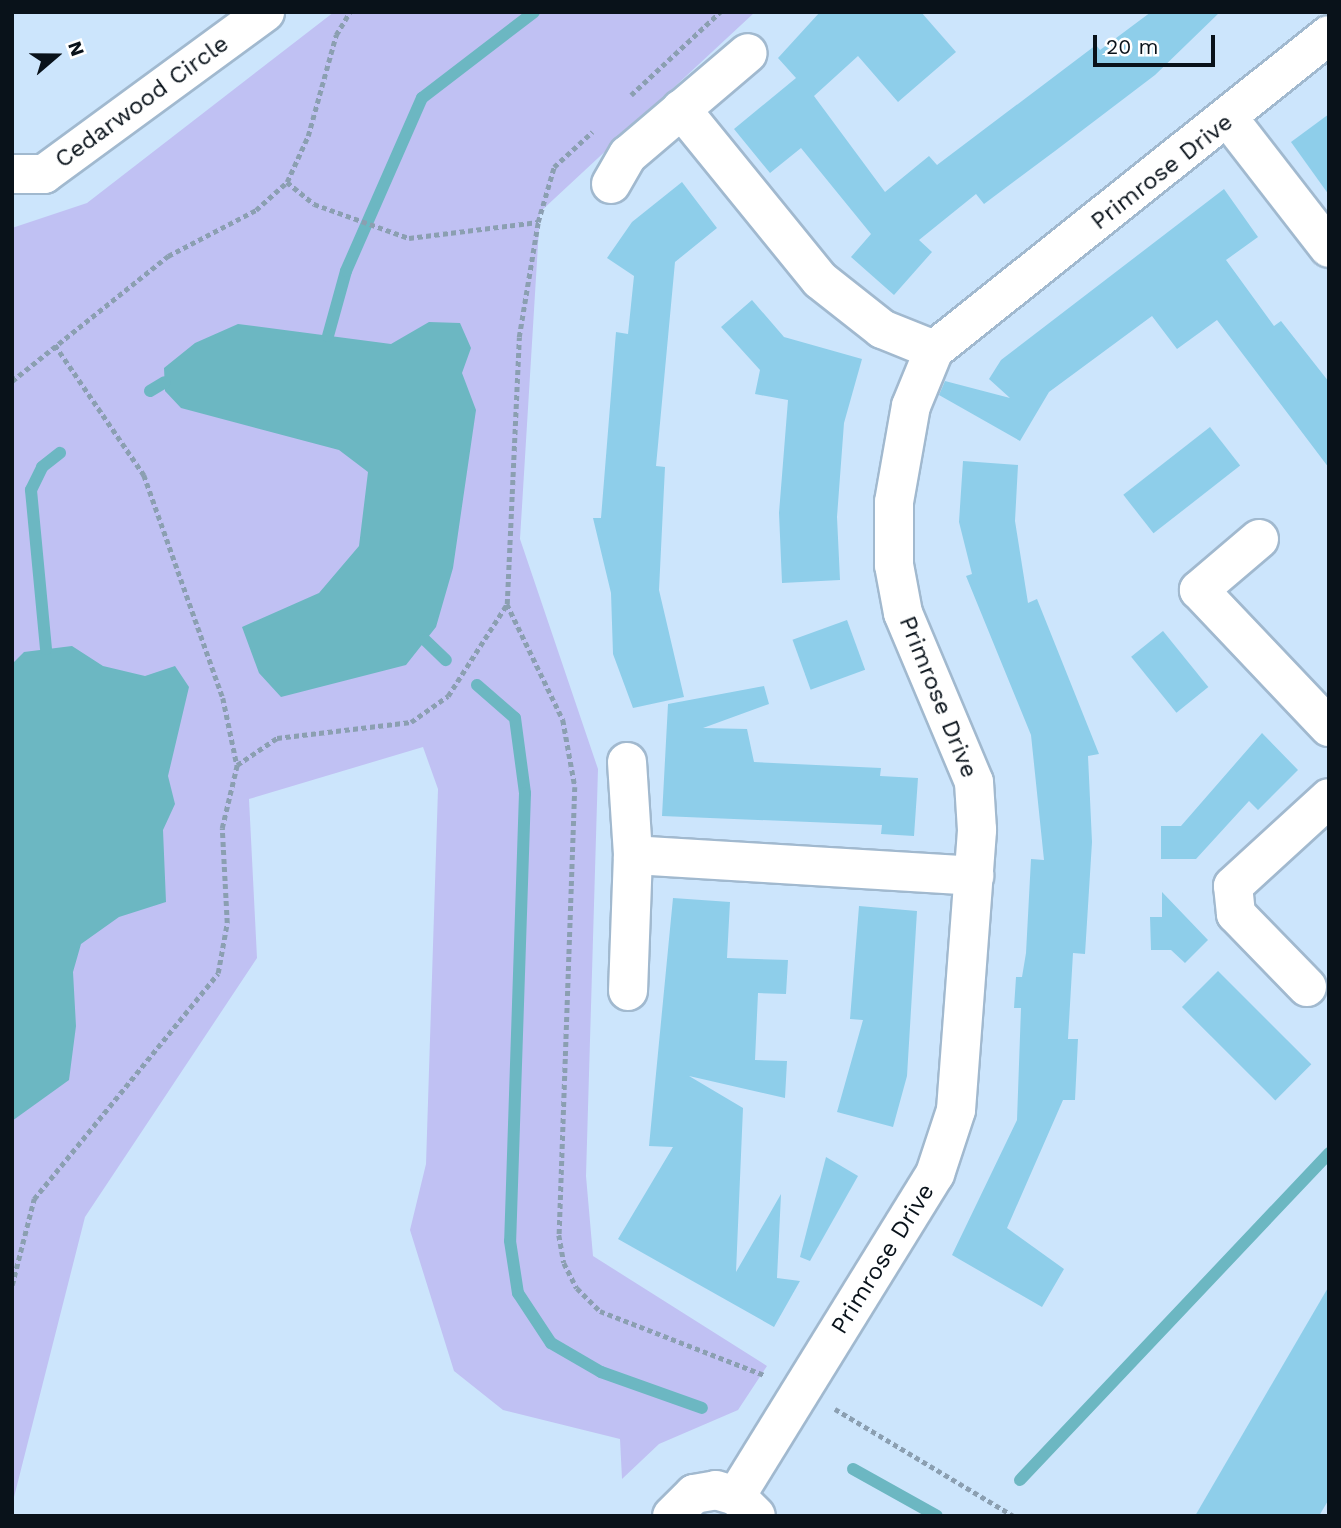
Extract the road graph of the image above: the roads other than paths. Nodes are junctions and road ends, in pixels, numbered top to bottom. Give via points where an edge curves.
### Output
1 (265, 12) edge
2 (1329, 35) edge
3 (748, 53) dead end
4 (681, 109) junction
5 (1229, 119) junction
6 (12, 174) edge
7 (611, 184) dead end
8 (1329, 248) edge
9 (934, 350) junction
10 (1259, 539) dead end
11 (1329, 727) edge
12 (628, 761) dead end
13 (1329, 798) edge
14 (633, 855) junction
15 (974, 876) junction
16 (1307, 987) dead end
17 (628, 991) dead end
18 (746, 1506) edge
19 (672, 1516) edge

1 - 6 street, Cedarwood Circle via 44,174
2 - 5 street, Primrose Drive
3 - 4 street
4 - 7 street via 628,155
4 - 9 street via 820,280 882,329
5 - 8 street
5 - 9 street, Primrose Drive
9 - 15 street, Primrose Drive via 901,448 894,565 904,613 974,782
10 - 11 street via 1199,590
12 - 14 street
13 - 16 street via 1233,886 1236,914
14 - 15 street
14 - 17 street
15 - 18 street, Primrose Drive via 956,1110 935,1174 802,1392
18 - 19 street via 716,1490 694,1494

